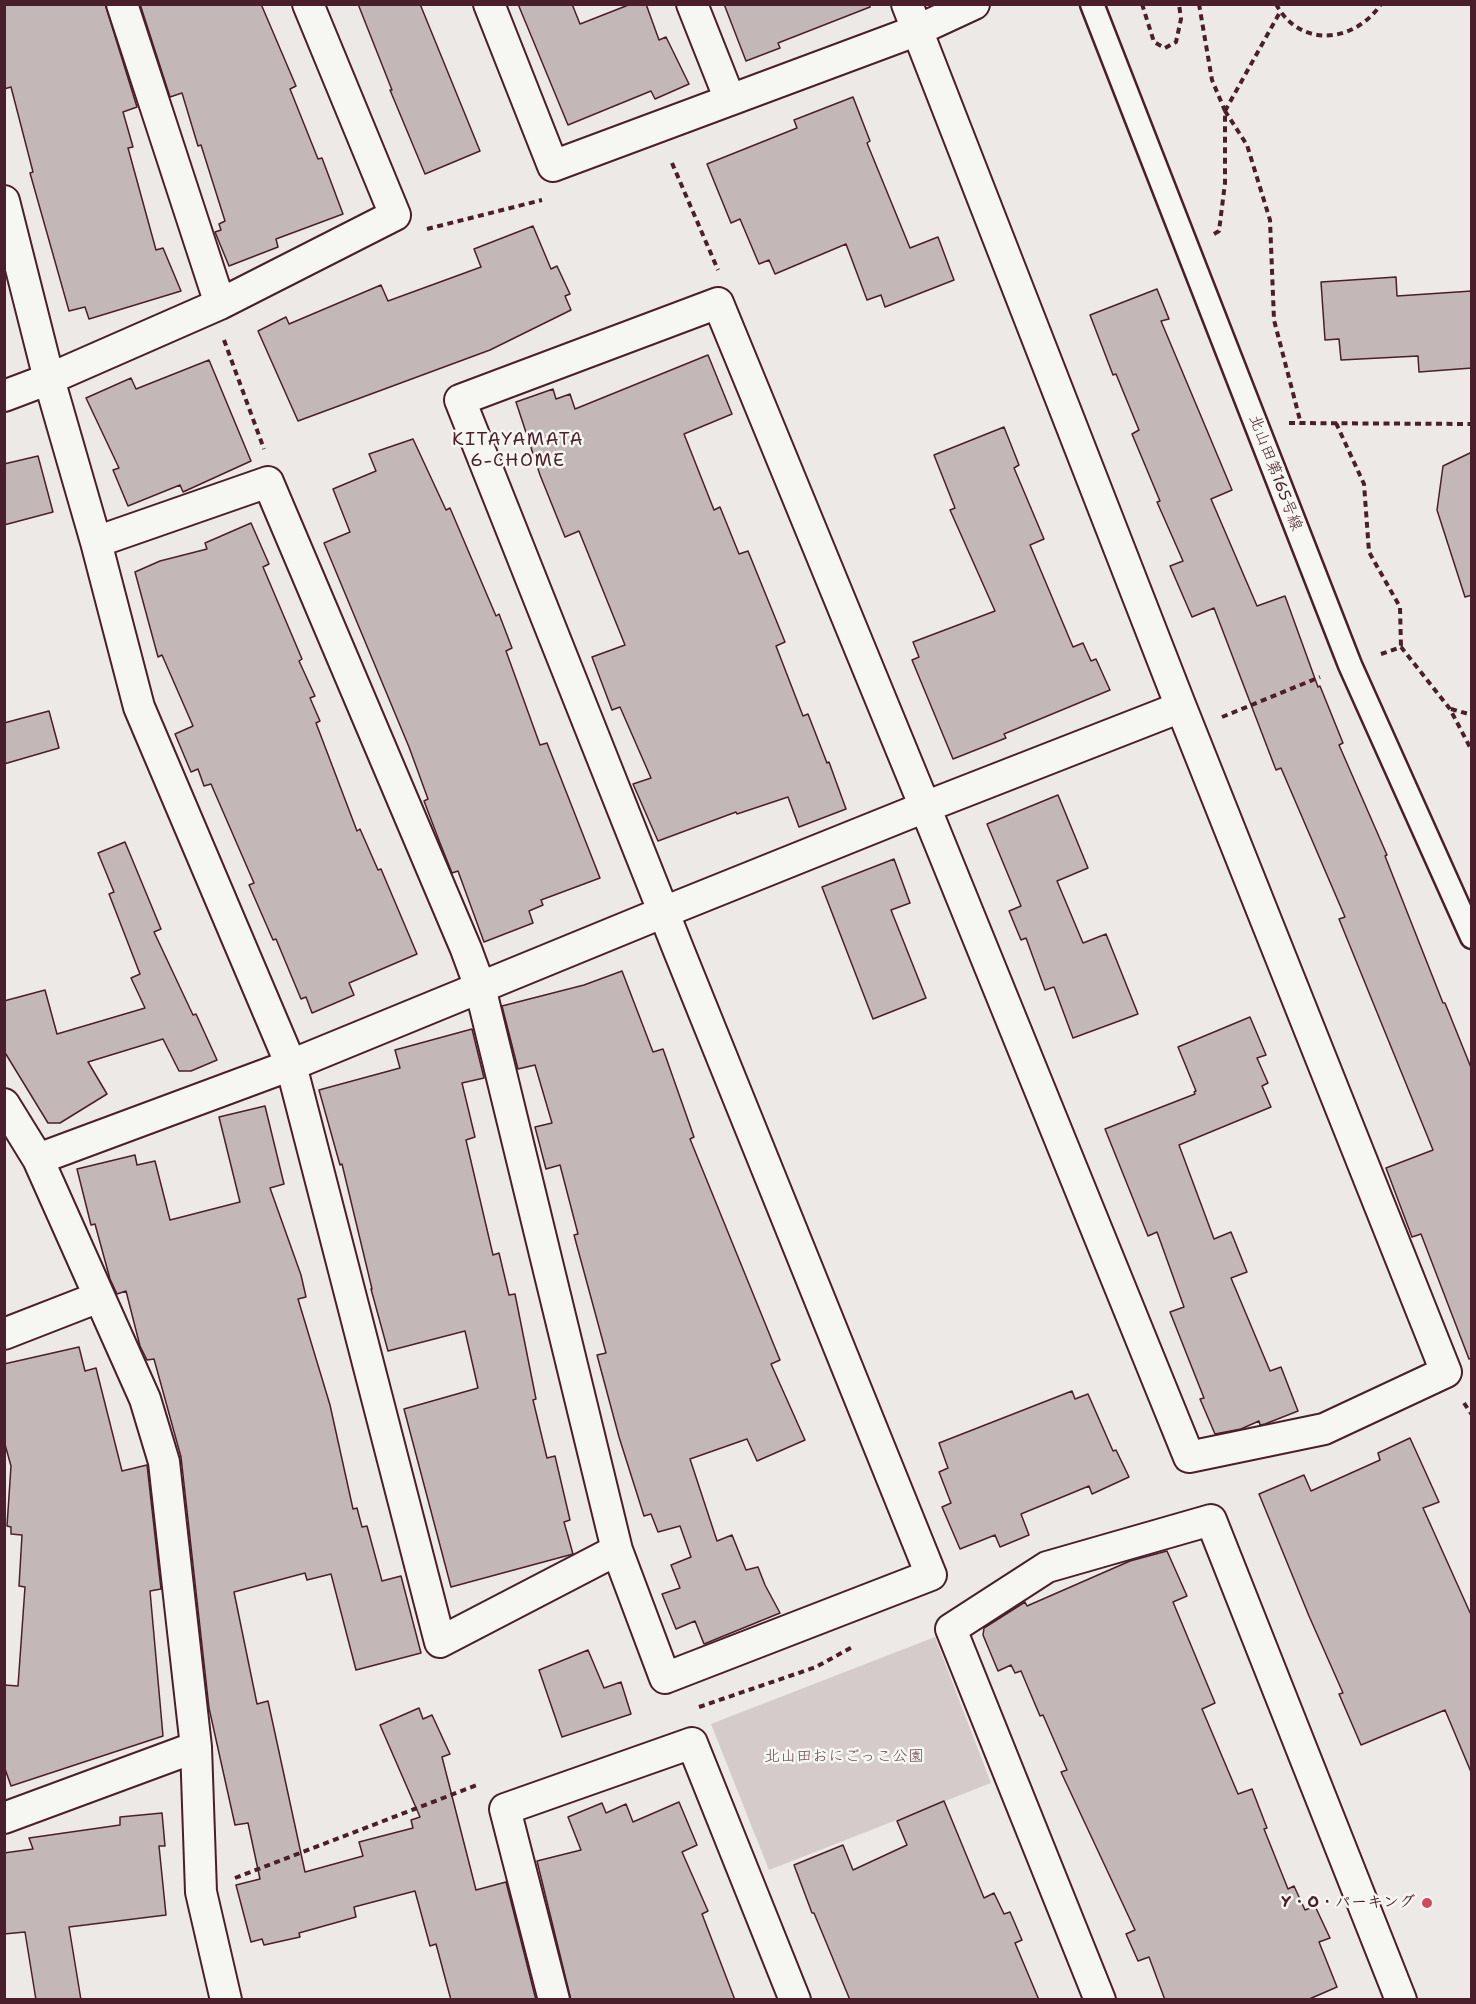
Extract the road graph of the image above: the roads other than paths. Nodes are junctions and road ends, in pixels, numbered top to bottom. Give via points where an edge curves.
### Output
1 (122, 4) edge
2 (308, 4) edge
3 (489, 4) edge
4 (692, 4) edge
5 (974, 4) edge
6 (1092, 4) edge
7 (912, 17) edge
8 (730, 100) junction
9 (4, 201) edge
10 (220, 304) junction
11 (49, 379) junction
12 (4, 396) edge
13 (96, 542) junction
14 (1186, 718) junction
15 (925, 807) junction
16 (664, 912) junction
17 (1472, 937) edge
18 (480, 987) junction
19 (291, 1065) junction
20 (4, 1104) edge
21 (38, 1159) junction
22 (99, 1297) junction
23 (4, 1334) edge
24 (617, 1550) junction
25 (196, 1747) junction
26 (4, 1818) edge
27 (226, 2000) edge
28 (554, 2000) edge
29 (795, 2000) edge
30 (1100, 2000) edge
31 (1401, 2000) edge

1 - 10 street
2 - 10 street via 395,215
3 - 8 street via 553,166
4 - 8 street
5 - 7 street
6 - 17 street, 北山田第165号線 via 1350,665
7 - 8 street
7 - 14 street
9 - 11 street
10 - 11 street
11 - 12 street
11 - 13 street
13 - 18 street via 268,482
13 - 19 street via 139,706
14 - 15 street
14 - 15 street via 1446,1372 1324,1429 1189,1457
15 - 16 street
15 - 16 street via 718,303 460,400
16 - 18 street
16 - 24 street via 931,1575 666,1678
18 - 19 street
18 - 24 street
19 - 21 street
19 - 24 street via 440,1642
20 - 21 street
21 - 22 street
22 - 23 street
22 - 25 street via 145,1399 164,1462
25 - 26 street
25 - 27 street via 201,1892
28 - 29 street via 505,1809 692,1743
30 - 31 street via 951,1629 1047,1567 1211,1520

